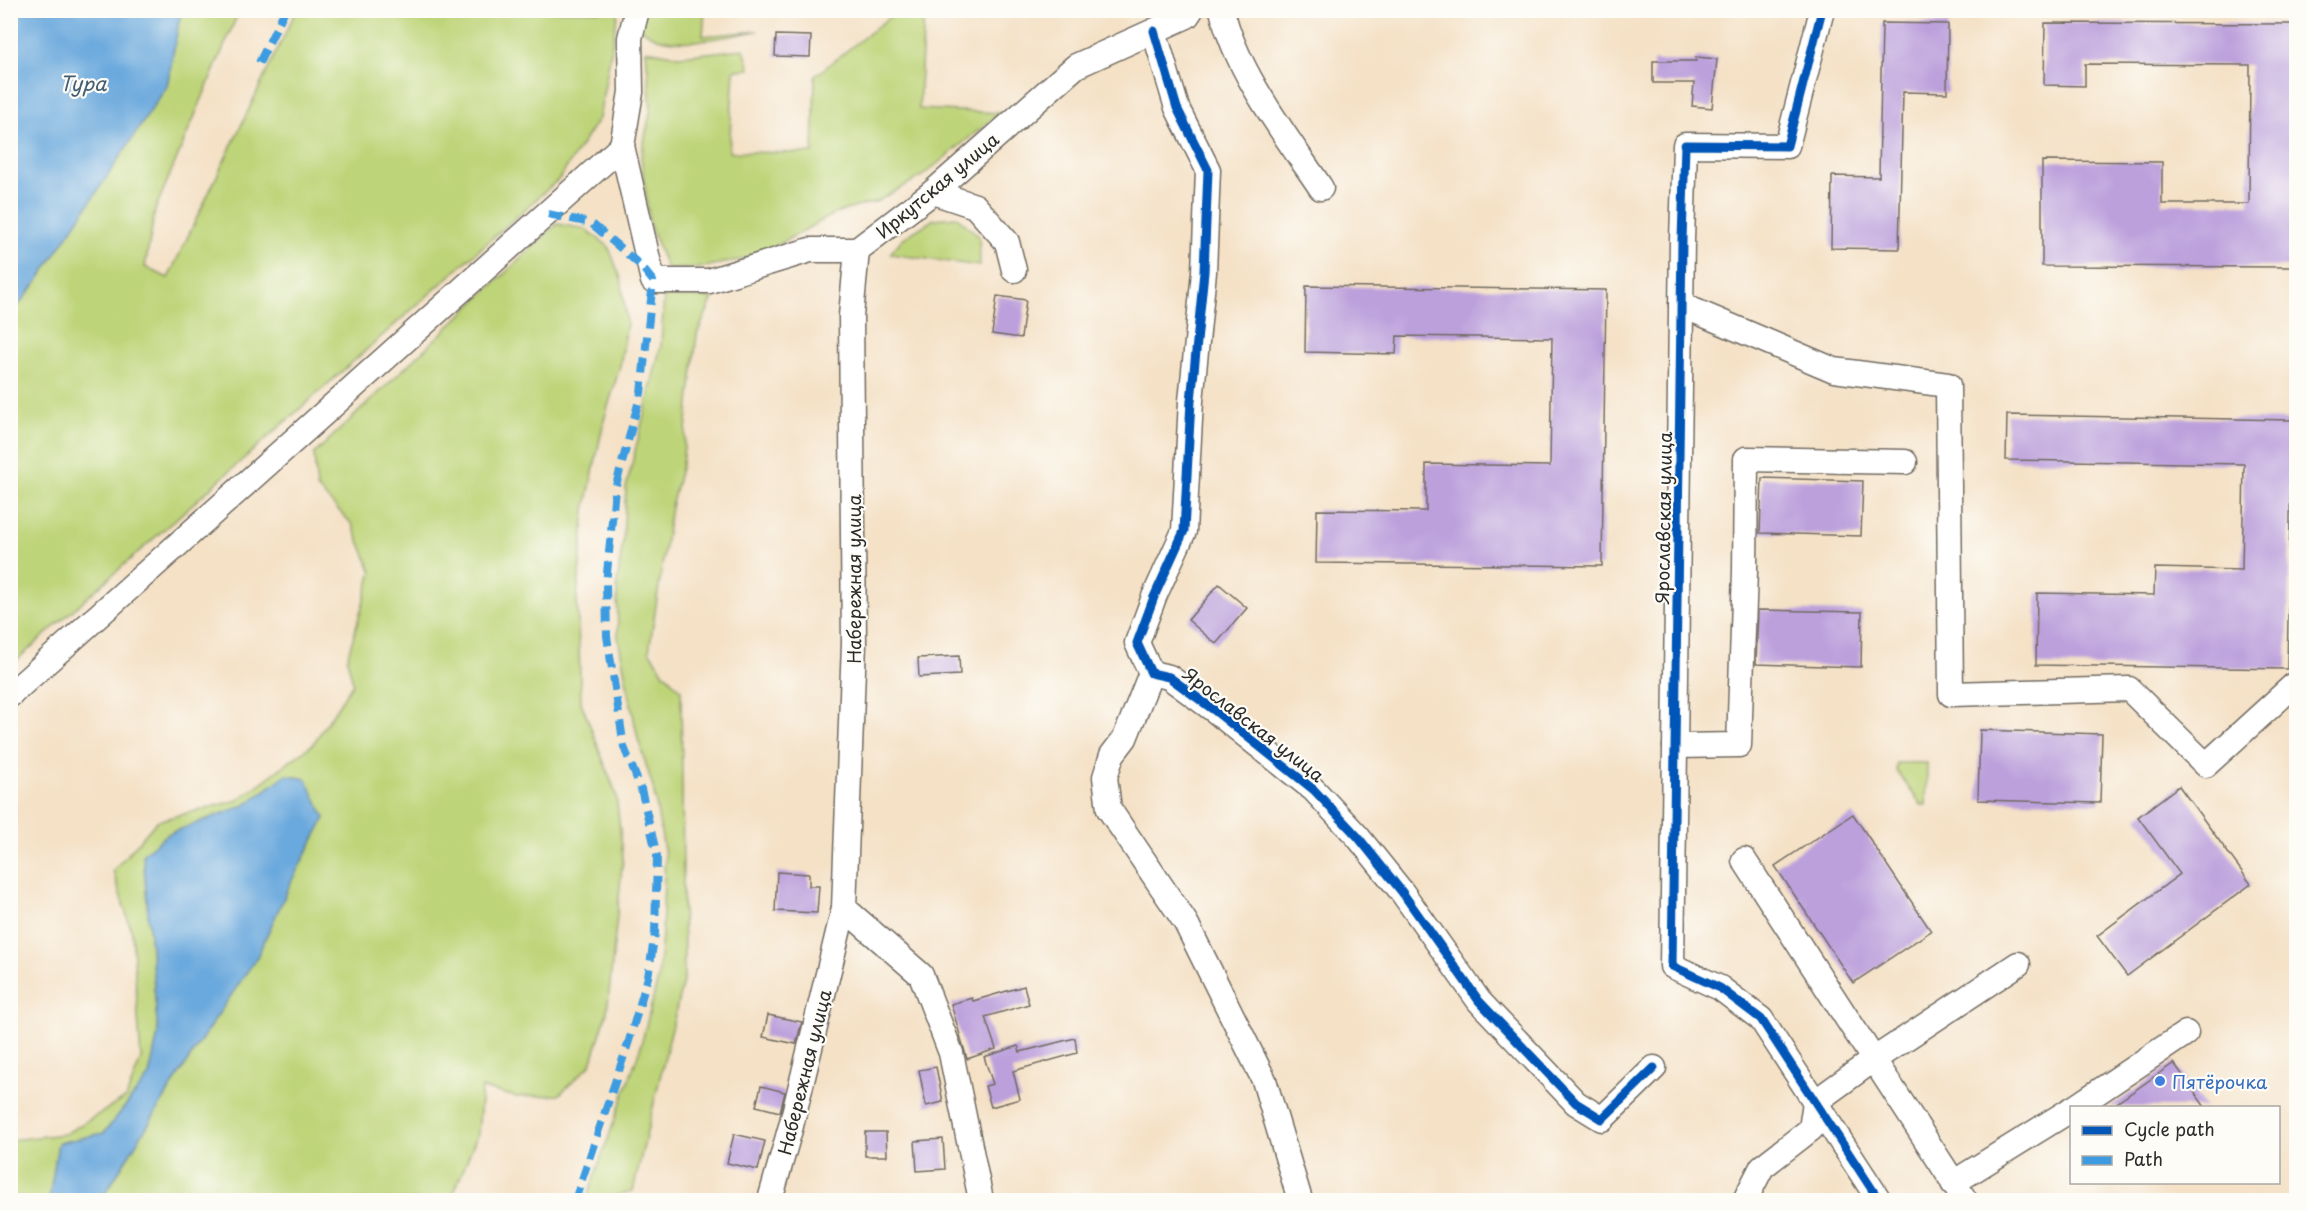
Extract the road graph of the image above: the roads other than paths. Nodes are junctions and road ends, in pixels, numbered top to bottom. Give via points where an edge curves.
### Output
1 (636, 10) edge
2 (1191, 10) edge
3 (1222, 10) edge
4 (1822, 10) edge
5 (1154, 31) junction
6 (622, 146) junction
7 (1321, 189) dead end
8 (933, 192) junction
9 (857, 250) junction
10 (1014, 270) dead end
11 (1682, 305) junction
12 (1905, 462) dead end
13 (1151, 673) junction
14 (2296, 683) edge
15 (10, 695) edge
16 (1675, 746) junction
17 (1744, 860) dead end
18 (844, 908) junction
19 (2018, 964) dead end
20 (2186, 1033) dead end
21 (1873, 1060) junction
22 (1654, 1068) dead end
23 (1815, 1102) junction
24 (2076, 1106) edge
25 (2070, 1110) edge
26 (1959, 1192) edge
27 (770, 1200) edge
28 (981, 1200) edge
29 (1300, 1200) edge
30 (1745, 1200) edge
31 (1879, 1200) edge

1 - 6 street via 630,38 631,92
2 - 5 street, Иркутская улица via 1187,16
3 - 7 street via 1225,27 1249,77
4 - 11 street, Ярославская улица via 1787,146 1685,145
5 - 8 street, Иркутская улица via 1076,66
5 - 13 street via 1177,108 1208,170 1184,531 1137,643
6 - 9 street, Иркутская улица via 653,280 709,281 810,250
6 - 15 street
8 - 9 street, Иркутская улица
8 - 10 street via 975,206 1008,242
9 - 18 street, Набережная улица via 851,316 854,643
11 - 14 street via 1834,370 1948,384 1951,694 2130,689 2206,765
11 - 16 street, Ярославская улица
12 - 16 street via 1746,459 1739,745
13 - 22 street, Ярославская улица via 1169,677 1314,790 1402,892 1479,1001 1576,1103 1602,1119
13 - 29 street via 1105,777 1109,809 1186,923 1264,1080
16 - 23 street, Ярославская улица via 1672,966 1720,988 1761,1019
17 - 21 street
18 - 27 street, Набережная улица
18 - 28 street via 921,975 951,1053
19 - 21 street
20 - 24 street
21 - 23 street
21 - 26 street
23 - 30 street via 1811,1130 1762,1167
23 - 31 street
25 - 26 street

